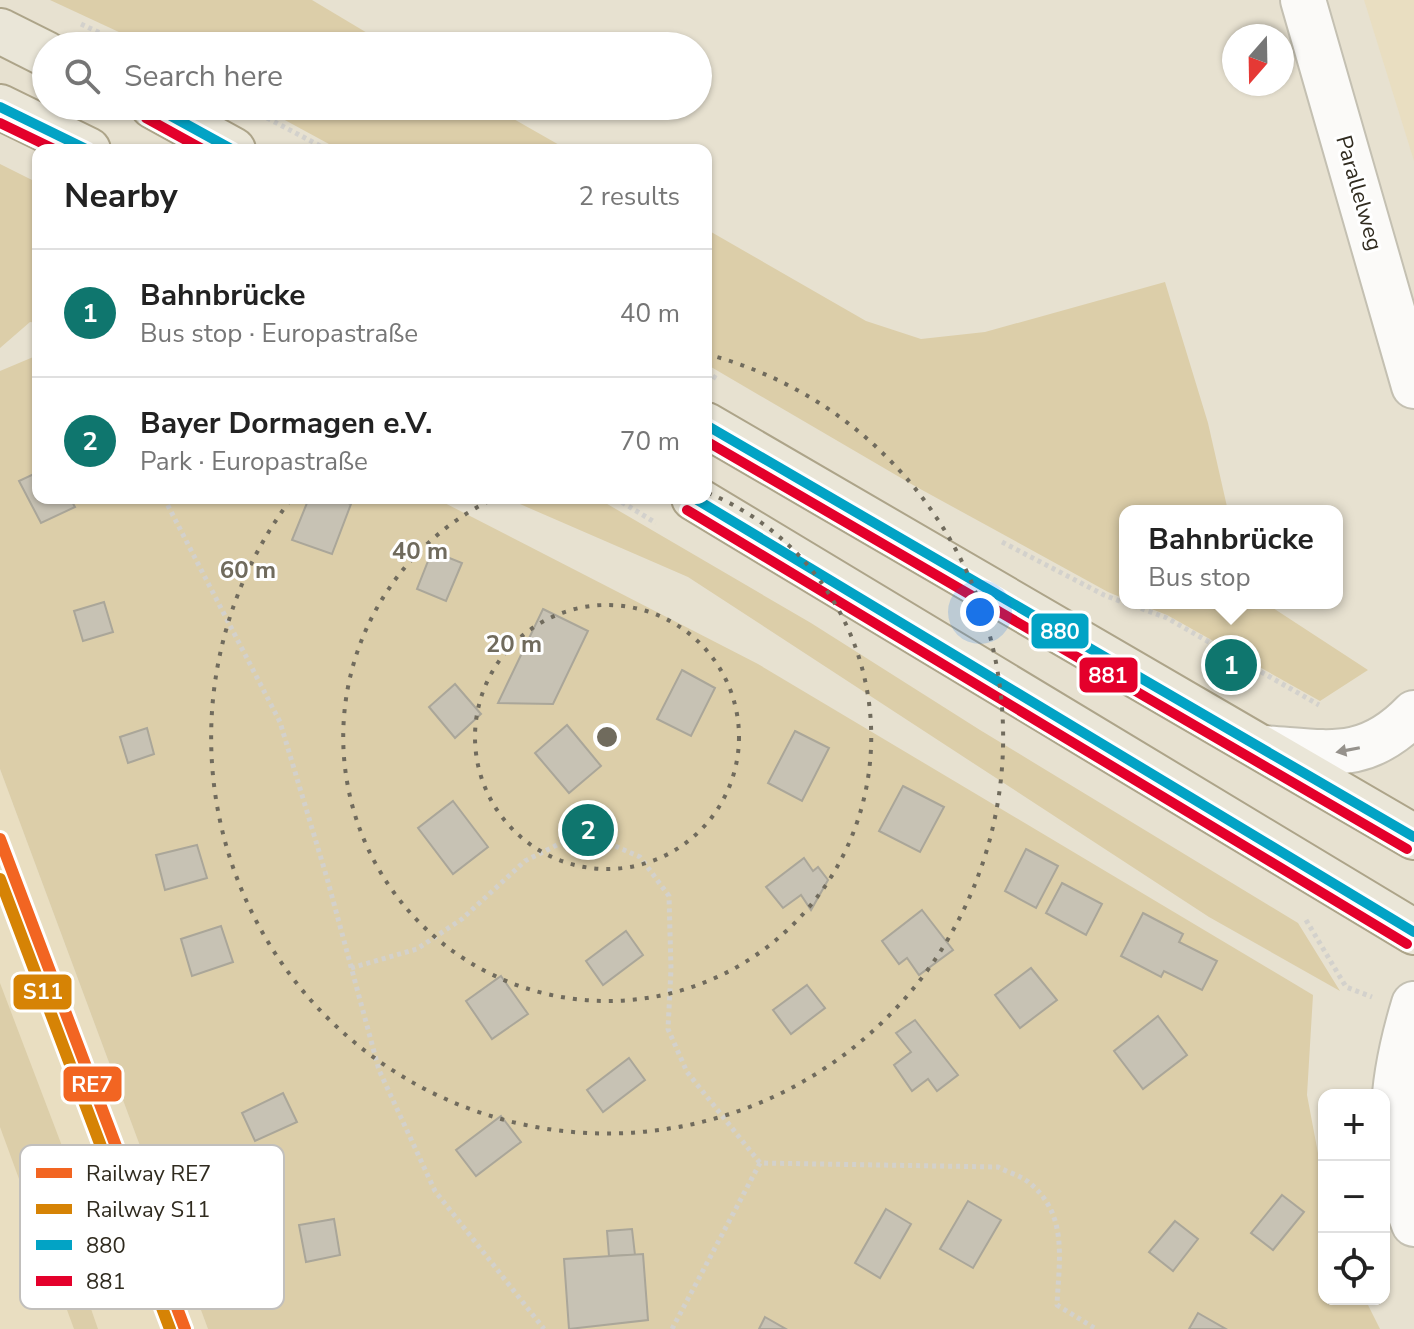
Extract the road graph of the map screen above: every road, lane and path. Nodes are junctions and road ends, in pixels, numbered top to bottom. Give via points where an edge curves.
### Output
1 (1303, 0) edge
2 (0, 31) edge
3 (32, 47) edge
4 (0, 107) edge
5 (178, 120) edge
6 (271, 120) edge
7 (76, 144) edge
8 (222, 144) edge
9 (317, 144) edge
10 (1414, 386) edge
11 (712, 428) edge
12 (167, 504) edge
13 (704, 504) edge
14 (1142, 609) edge
15 (1327, 707) dead end
16 (1414, 713) edge
17 (1263, 748) junction
18 (1414, 837) edge
19 (1414, 932) edge
20 (351, 968) junction
21 (1414, 1004) edge
22 (760, 1163) junction
23 (1411, 1204) edge
24 (544, 1329) edge
25 (672, 1329) edge
26 (1096, 1329) edge

1 - 10 street, Parallelweg
2 - 3 main road
4 - 7 main road
5 - 8 main road
6 - 9 path
11 - 17 main road
12 - 20 path via 280,722
13 - 19 main road
14 - 15 path
16 -> 17 street via 1394,734 1347,753
17 - 18 main road
20 - 22 path via 417,949 462,919 525,861 563,842 606,842 640,857 669,896 668,1029 687,1072
20 - 24 path via 379,1070 435,1191
21 - 23 street via 1393,1092 1394,1148
22 - 25 path
22 - 26 path via 998,1167 1026,1181 1050,1205 1060,1238 1057,1305

